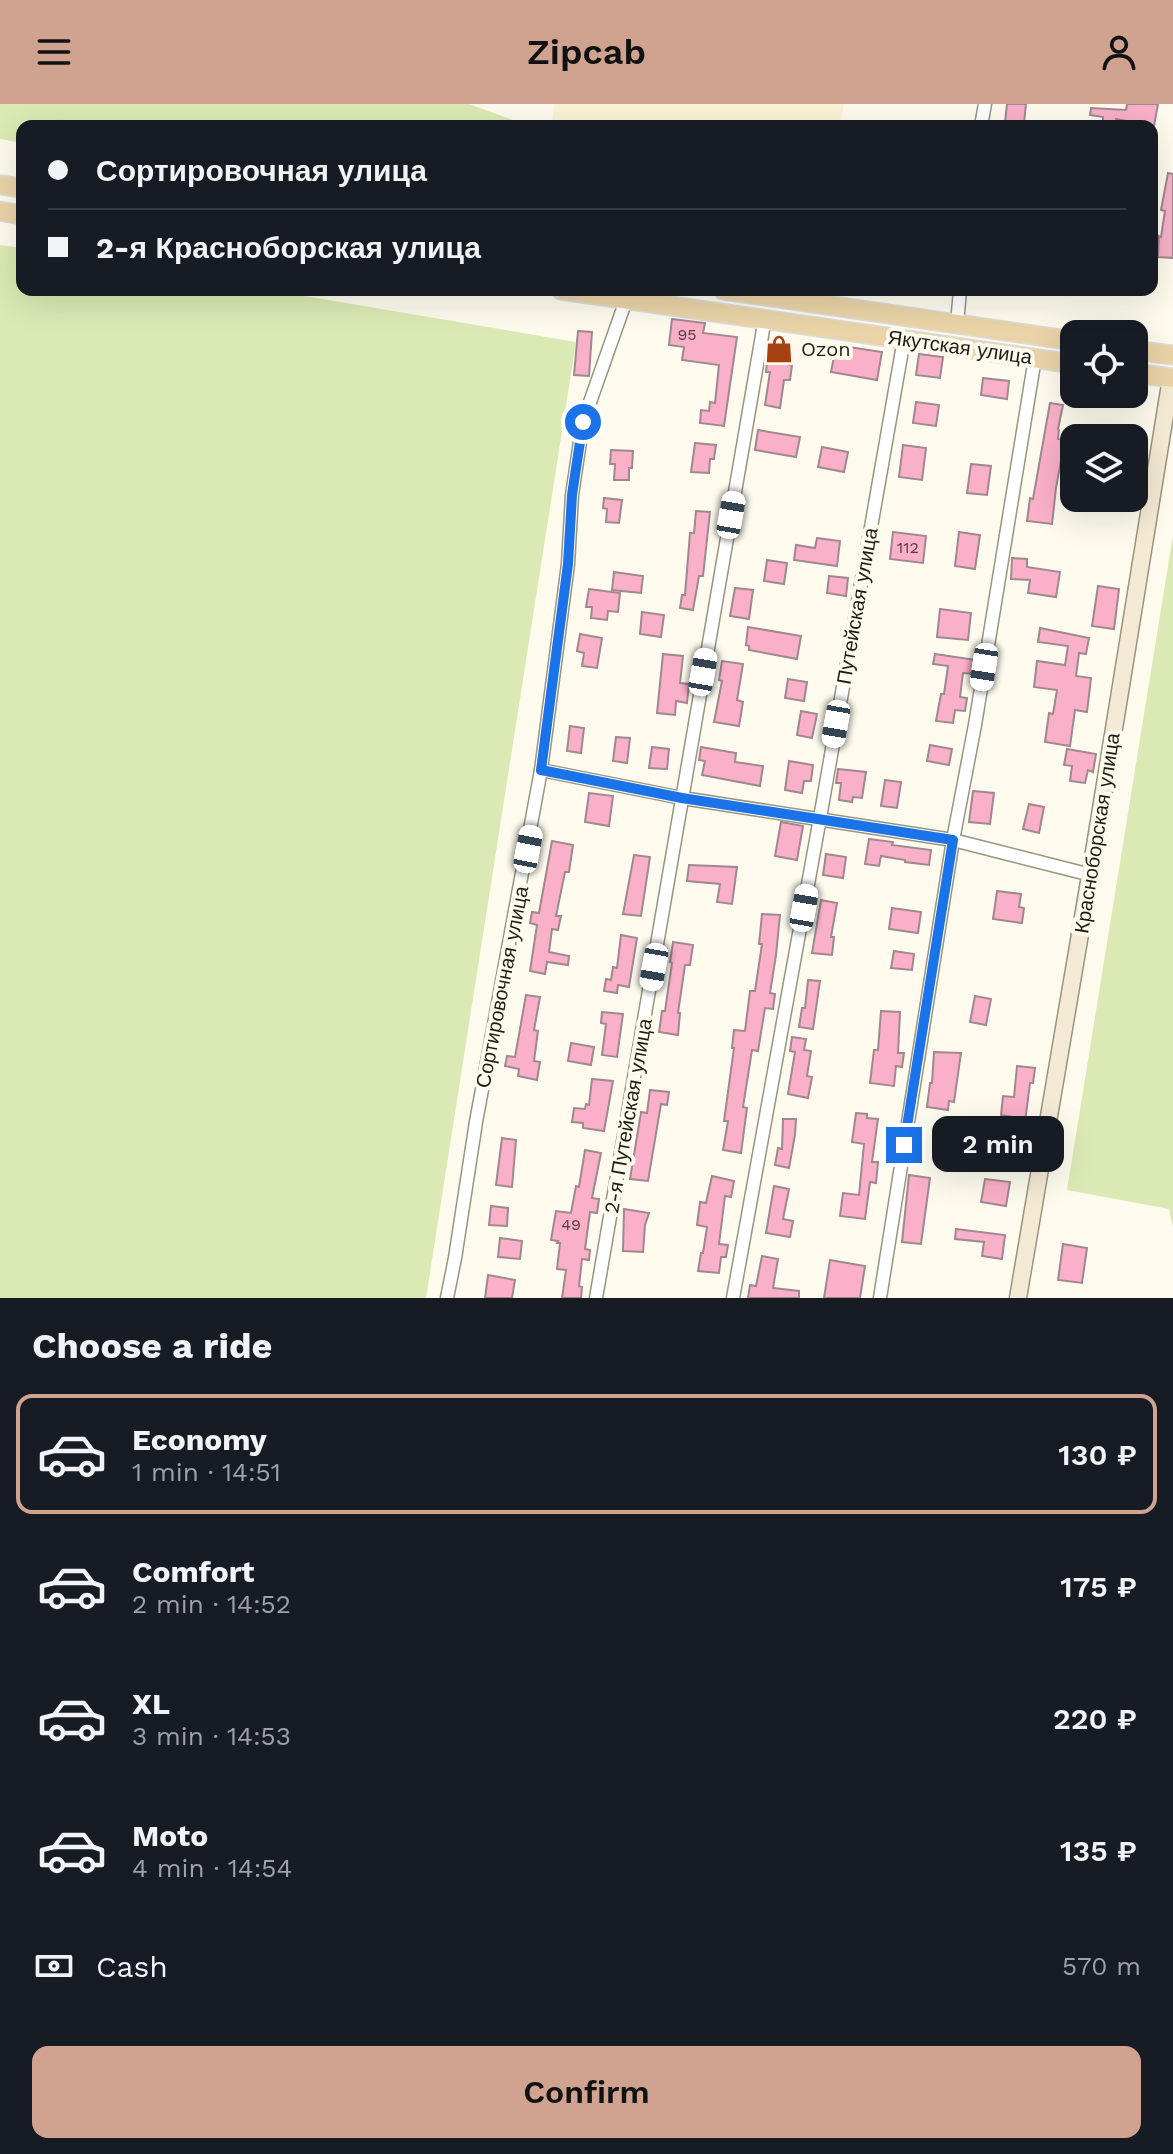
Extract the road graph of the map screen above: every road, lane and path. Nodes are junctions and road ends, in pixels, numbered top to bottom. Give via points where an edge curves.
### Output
1 (600, 296) edge
2 (764, 296) edge
3 (959, 296) edge
4 (626, 300) junction
5 (765, 318) junction
6 (957, 324) junction
7 (904, 339) junction
8 (1060, 339) edge
9 (1148, 352) edge
10 (1173, 355) edge
11 (1035, 358) junction
12 (1060, 362) edge
13 (1148, 374) edge
14 (1172, 375) edge
15 (541, 770) junction
16 (682, 798) junction
17 (820, 818) junction
18 (953, 840) junction
19 (1091, 875) junction
20 (447, 1298) edge
21 (596, 1298) edge
22 (733, 1298) edge
23 (880, 1298) edge
24 (1018, 1298) edge

1 - 4 main road, Якутская улица
2 - 6 main road, Якутская улица
3 - 6 street
4 - 5 main road, Якутская улица
4 - 15 street, Сортировочная улица via 583,422
5 - 7 main road, Якутская улица
5 - 16 street, 2-я Путейская улица
6 - 8 main road, Якутская улица
7 - 11 main road, Якутская улица
7 - 17 street, Путейская улица
9 - 10 main road
11 - 12 main road, Якутская улица
11 - 18 street
13 - 14 main road
14 - 19 street, Красноборская улица
15 - 16 street
15 - 20 street, Сортировочная улица
16 - 17 street
16 - 21 street, 2-я Путейская улица
17 - 18 street
17 - 22 street, Путейская улица
18 - 19 street
18 - 23 street
19 - 24 street, Красноборская улица

